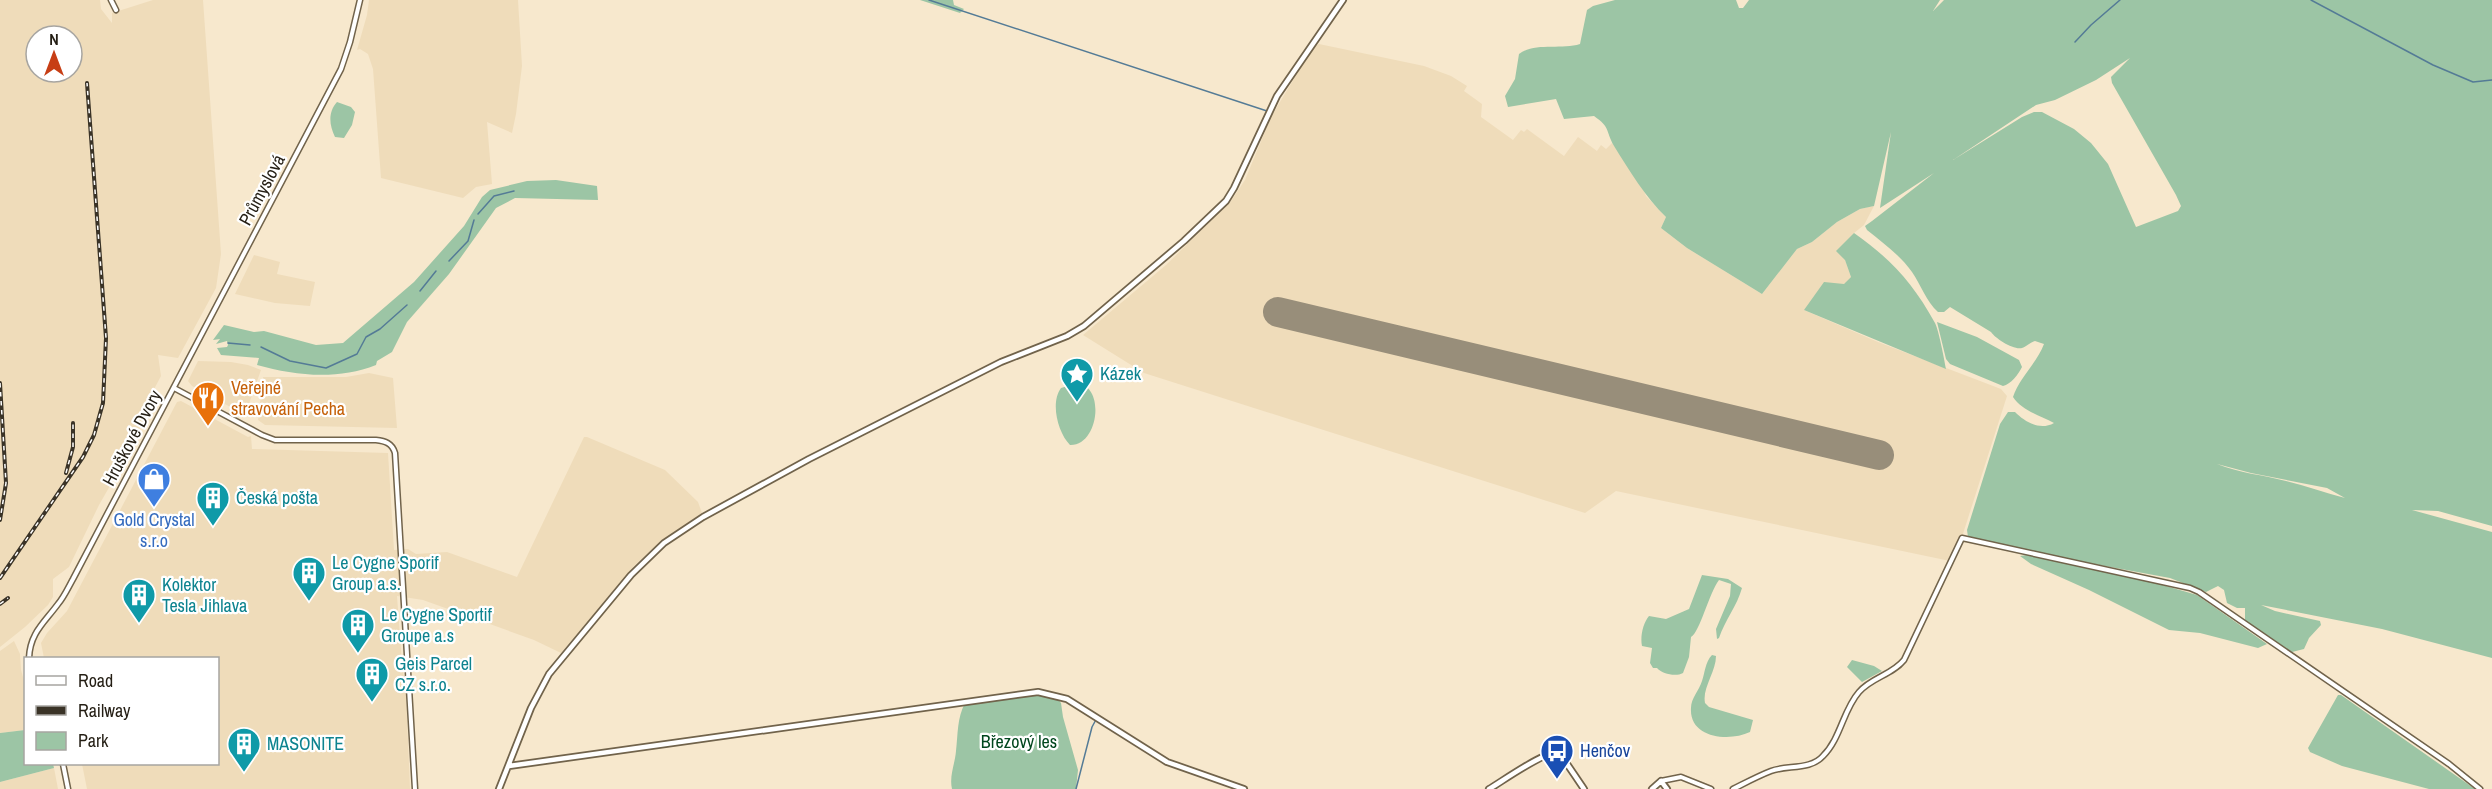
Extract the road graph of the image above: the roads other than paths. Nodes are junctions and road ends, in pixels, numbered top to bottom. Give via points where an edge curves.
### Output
1 (111, 0) edge
2 (360, 0) edge
3 (1343, 0) edge
4 (116, 10) dead end
5 (174, 388) junction
6 (29, 657) edge
7 (63, 765) edge
8 (509, 766) junction
9 (1661, 781) junction
10 (68, 789) edge
11 (415, 789) edge
12 (499, 789) edge
13 (1244, 789) edge
14 (1489, 789) edge
15 (1584, 789) edge
16 (1652, 789) edge
17 (1667, 789) edge
18 (1711, 789) edge
19 (1733, 789) edge
20 (2480, 789) edge

1 - 4 street
2 - 5 street, Průmyslová via 341,69
3 - 8 street via 1277,96 1226,201 1177,248 1067,336 1001,362 902,411 754,488 664,543 631,575 549,674
5 - 6 street, Hruškové Dvory via 65,594 35,632
5 - 11 street, Hruškové Dvory via 275,440 376,440 392,446
7 - 10 street
8 - 12 street
8 - 13 street via 1045,692 1167,762
9 - 16 street
9 - 17 street
9 - 18 street via 1681,777
14 - 15 street via 1554,753 1561,755
19 - 20 street via 1772,771 1807,765 1822,758 1856,695 1904,660 1962,538 2199,592

